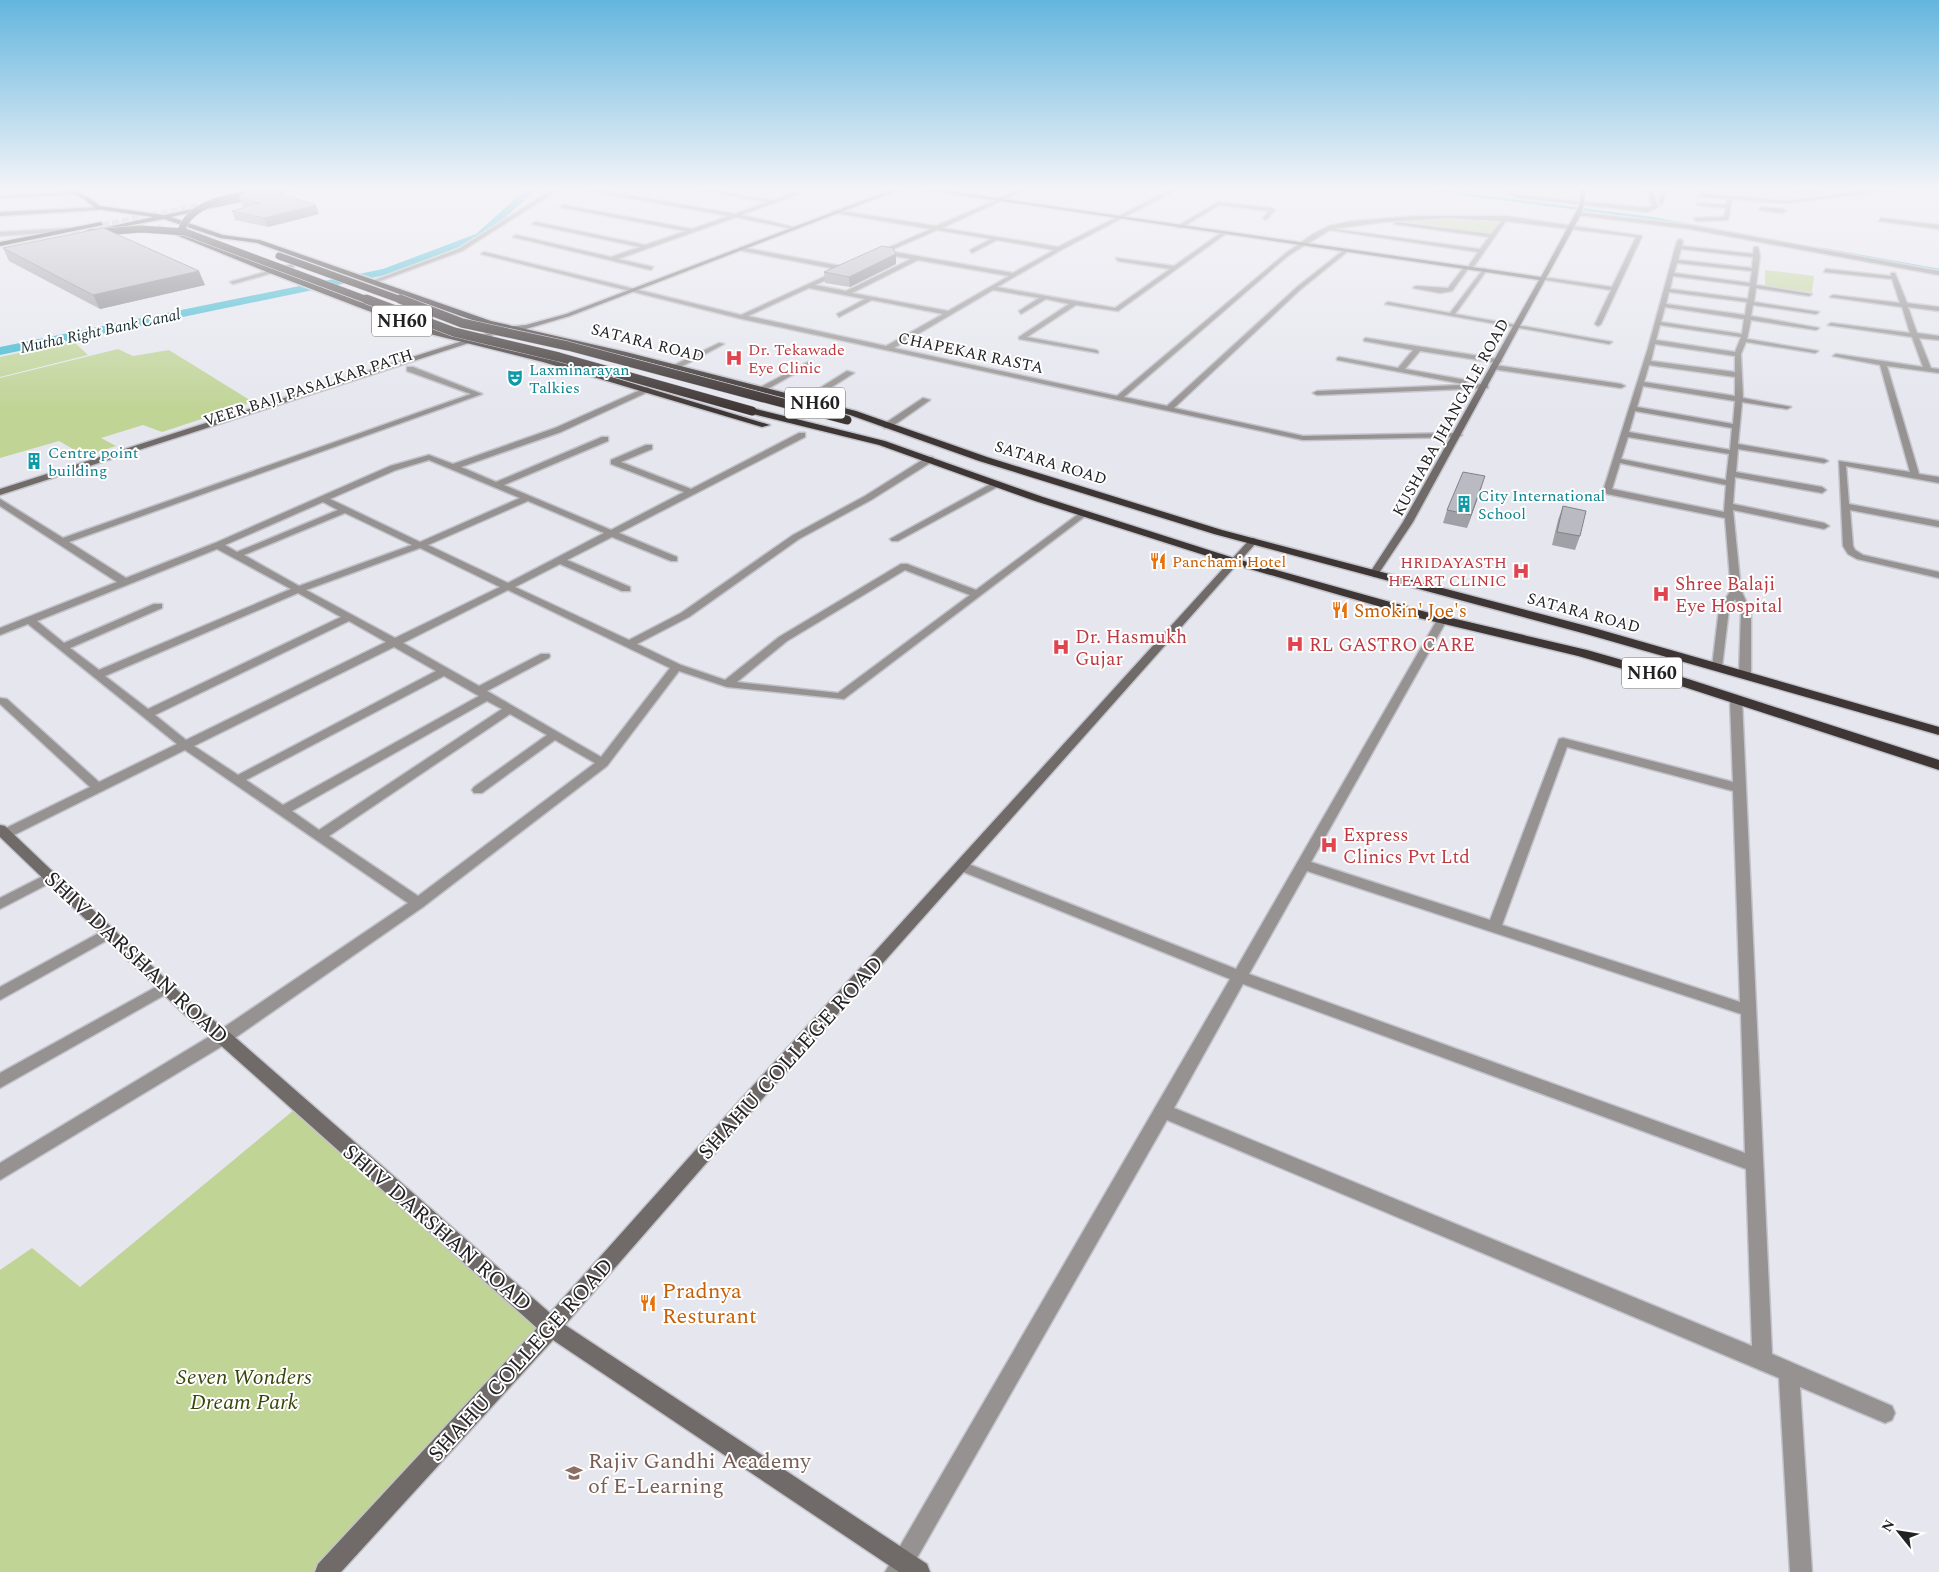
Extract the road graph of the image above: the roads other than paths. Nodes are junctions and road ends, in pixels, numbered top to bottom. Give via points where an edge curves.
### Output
1 (240, 263) edge
2 (269, 263) edge
3 (299, 263) edge
4 (323, 263) edge
5 (423, 263) edge
6 (521, 263) edge
7 (631, 263) edge
8 (704, 263) edge
9 (816, 263) edge
10 (906, 263) edge
11 (948, 263) edge
12 (1035, 263) edge
13 (1145, 263) edge
14 (1181, 263) edge
15 (1277, 263) edge
16 (1330, 263) edge
17 (1434, 263) edge
18 (1471, 263) edge
19 (1551, 263) edge
20 (1626, 263) edge
21 (1674, 263) edge
22 (1696, 263) edge
23 (1755, 263) edge
24 (1887, 263) edge
25 (292, 266) dead end
26 (853, 266) edge
27 (652, 268) dead end
28 (1174, 268) junction
29 (1468, 268) junction
30 (846, 269) junction
31 (1484, 270) junction
32 (1755, 270) junction
33 (270, 271) junction
34 (1826, 271) dead end
35 (1939, 273) edge
36 (1671, 274) junction
37 (1015, 275) junction
38 (1542, 279) junction
39 (374, 281) junction
40 (233, 282) dead end
41 (808, 286) junction
42 (1753, 286) junction
43 (992, 288) junction
44 (1416, 288) dead end
45 (1614, 289) junction
46 (1667, 290) junction
47 (633, 292) junction
48 (847, 293) junction
49 (1809, 294) dead end
50 (1833, 297) dead end
51 (871, 298) junction
52 (1044, 298) junction
53 (1750, 302) junction
54 (1074, 303) junction
55 (1388, 304) dead end
56 (1662, 305) junction
57 (1906, 306) junction
58 (1939, 309) edge
59 (1022, 312) dead end
60 (1816, 312) dead end
61 (949, 313) junction
62 (1452, 314) junction
63 (839, 315) dead end
64 (742, 317) junction
65 (1748, 318) junction
66 (1658, 323) junction
67 (1598, 324) dead end
68 (1831, 325) dead end
69 (1517, 326) junction
70 (508, 328) junction
71 (1816, 328) dead end
72 (524, 329) junction
73 (1913, 335) junction
74 (1744, 338) junction
75 (1939, 338) edge
76 (1366, 340) dead end
77 (468, 342) junction
78 (1609, 342) dead end
79 (1653, 342) junction
80 (721, 344) dead end
81 (480, 346) junction
82 (888, 348) junction
83 (1418, 348) junction
84 (1815, 351) dead end
85 (1096, 352) dead end
86 (1738, 354) junction
87 (1836, 356) dead end
88 (1340, 359) dead end
89 (1646, 362) junction
90 (1884, 363) junction
91 (808, 364) dead end
92 (1497, 364) junction
93 (676, 366) junction
94 (410, 368) junction
95 (1400, 370) junction
96 (1928, 370) junction
97 (1939, 371) edge
98 (850, 373) dead end
99 (1739, 375) junction
100 (1640, 383) junction
101 (1485, 386) junction
102 (1620, 386) dead end
103 (647, 389) junction
104 (761, 389) junction
105 (1317, 393) dead end
106 (1119, 398) junction
107 (805, 400) junction
108 (926, 400) dead end
109 (1739, 400) junction
110 (1787, 407) dead end
111 (1632, 408) junction
112 (1168, 409) junction
113 (887, 426) junction
114 (1737, 427) junction
115 (1624, 434) junction
116 (802, 435) junction
117 (912, 435) junction
118 (1458, 435) junction
119 (605, 439) dead end
120 (882, 443) junction
121 (649, 446) dead end
122 (1735, 450) junction
123 (930, 459) junction
124 (1616, 460) junction
125 (1824, 461) dead end
126 (453, 467) junction
127 (1915, 476) junction
128 (1732, 478) junction
129 (1939, 480) edge
130 (996, 484) junction
131 (496, 485) junction
132 (1822, 490) dead end
133 (0, 492) edge
134 (692, 492) junction
135 (528, 498) junction
136 (323, 499) junction
137 (0, 501) edge
138 (1845, 506) junction
139 (345, 510) junction
140 (1728, 511) junction
141 (1084, 514) junction
142 (1939, 524) edge
143 (1824, 526) dead end
144 (613, 533) junction
145 (895, 540) dead end
146 (1252, 541) junction
147 (62, 542) junction
148 (218, 545) junction
149 (420, 545) junction
150 (238, 555) junction
151 (674, 558) dead end
152 (560, 560) junction
153 (1233, 561) junction
154 (1374, 574) junction
155 (1939, 575) edge
156 (123, 581) junction
157 (507, 586) junction
158 (299, 589) junction
159 (626, 589) dead end
160 (1736, 590) junction
161 (977, 594) junction
162 (158, 606) dead end
163 (350, 617) junction
164 (29, 620) junction
165 (1442, 620) junction
166 (0, 632) edge
167 (394, 642) junction
168 (629, 644) junction
169 (65, 646) junction
170 (545, 656) dead end
171 (676, 667) junction
172 (1717, 667) junction
173 (445, 671) junction
174 (100, 674) junction
175 (1745, 675) junction
176 (727, 684) junction
177 (483, 694) junction
178 (1736, 700) junction
179 (3, 701) dead end
180 (510, 709) junction
181 (147, 714) junction
182 (1939, 731) edge
183 (555, 735) junction
184 (184, 744) junction
185 (603, 763) junction
186 (1939, 765) edge
187 (237, 780) junction
188 (97, 787) junction
189 (1739, 788) junction
190 (478, 790) dead end
191 (282, 811) junction
192 (2, 831) edge
193 (319, 836) junction
194 (1304, 865) junction
195 (961, 866) junction
196 (50, 877) junction
197 (418, 903) junction
198 (0, 904) edge
199 (1494, 928) junction
200 (108, 933) junction
201 (1240, 977) junction
202 (166, 988) junction
203 (0, 994) edge
204 (1747, 1010) junction
205 (223, 1037) junction
206 (0, 1082) edge
207 (1163, 1111) junction
208 (1753, 1164) junction
209 (0, 1172) edge
210 (552, 1327) junction
211 (1762, 1360) junction
212 (1789, 1372) junction
213 (1886, 1413) dead end
214 (898, 1567) edge
215 (326, 1572) edge
216 (919, 1572) edge
217 (1801, 1572) edge

1 - 33 highway
2 - 120 highway, NH60, bridge via 454,332
3 - 117 highway, bridge via 462,324 568,346
4 - 39 highway, SATARA ROAD / NH60
5 - 39 street
6 - 47 street, CHAPEKAR RASTA
7 - 27 street
8 - 47 street, VEER BAJI PASALKAR PATH
9 - 30 street
10 - 48 street
11 - 37 street
12 - 37 street
13 - 28 street
14 - 28 street
15 - 106 street
16 - 112 street
17 - 29 street
18 - 29 street
19 - 38 street, KUSHABA JHANGALE ROAD
20 - 45 street
21 - 36 street
22 - 32 street
23 - 32 street
24 - 35 street
25 - 33 street
26 - 30 street
28 - 54 street via 1116,310
29 - 31 street
29 - 44 street via 1450,290
30 - 41 street
31 - 38 street
31 - 62 street
32 - 42 street
33 - 40 street
33 - 77 highway, NH60 via 429,331
34 - 57 street via 1894,276
36 - 42 street
36 - 46 street
37 - 43 street
38 - 45 street
38 - 69 street, KUSHABA JHANGALE ROAD
39 - 70 highway, SATARA ROAD / NH60 via 469,317
41 - 48 street
41 - 64 street
42 - 49 street
42 - 53 street
43 - 52 street
43 - 61 street
45 - 67 street
46 - 53 street
46 - 56 street
47 - 64 street, CHAPEKAR RASTA
47 - 72 street, VEER BAJI PASALKAR PATH
48 - 51 street
50 - 57 street
51 - 61 street
51 - 63 street
52 - 54 street
52 - 59 street
53 - 60 street
53 - 65 street
54 - 85 street via 1021,338
55 - 62 street
56 - 65 street
56 - 66 street
57 - 58 street
57 - 73 street
61 - 82 street
62 - 69 street
64 - 82 street, CHAPEKAR RASTA
65 - 71 street
65 - 74 street
66 - 74 street
66 - 79 street
68 - 73 street
69 - 78 street
69 - 92 street, KUSHABA JHANGALE ROAD
70 - 72 highway, SATARA ROAD / NH60
70 - 77 street, VEER BAJI PASALKAR PATH
72 - 81 street, VEER BAJI PASALKAR PATH
72 - 93 highway, SATARA ROAD / NH60
73 - 75 street
73 - 96 street
74 - 84 street
74 - 86 street
76 - 83 street
77 - 81 highway, NH60
77 - 133 street, VEER BAJI PASALKAR PATH
79 - 86 street
79 - 89 street
80 - 93 street
81 - 94 street, VEER BAJI PASALKAR PATH
81 - 103 highway via 546,360
82 - 106 street, CHAPEKAR RASTA
83 - 92 street
83 - 95 street
86 - 99 street
87 - 90 street
88 - 95 street
89 - 99 street
89 - 100 street
90 - 96 street
90 - 127 street
91 - 104 street
92 - 101 street, KUSHABA JHANGALE ROAD
92 - 102 street
93 - 104 highway, SATARA ROAD / NH60
94 - 137 street, VEER BAJI PASALKAR PATH
94 - 147 street via 478,394
95 - 101 street
96 - 97 street
98 - 107 street
99 - 109 street
100 - 109 street
100 - 111 street
101 - 105 street
101 - 118 street, KUSHABA JHANGALE ROAD
103 - 116 highway
103 - 126 street via 558,430
104 - 107 highway, SATARA ROAD / NH60
106 - 112 street, CHAPEKAR RASTA
107 - 113 highway, SATARA ROAD / NH60
108 - 113 street
109 - 110 street
109 - 114 street
111 - 114 street
111 - 115 street
112 - 118 street, CHAPEKAR RASTA via 1303,438
113 - 117 highway, SATARA ROAD / NH60
114 - 122 street
115 - 122 street
115 - 124 street
116 - 120 highway
116 - 134 street
117 - 146 highway, SATARA ROAD / NH60 via 1061,485
118 - 154 street, KUSHABA JHANGALE ROAD
119 - 131 street
120 - 123 highway, SATARA ROAD / NH60
121 - 134 street via 614,462
122 - 125 street
122 - 128 street
123 - 130 highway, SATARA ROAD / NH60
123 - 168 street via 868,498 796,537 685,615
124 - 128 street
124 - 140 street via 1607,491
126 - 131 street
126 - 136 street via 429,457 394,468
127 - 129 street
127 - 138 street via 1842,463
128 - 132 street
128 - 140 street
130 - 141 highway, SATARA ROAD / NH60
130 - 145 street
131 - 135 street
134 - 144 street
135 - 144 street
135 - 149 street
136 - 139 street
136 - 148 street
137 - 147 street
138 - 142 street
138 - 155 street via 1848,546 1854,555
139 - 149 street
139 - 150 street
140 - 143 street
140 - 160 street
141 - 153 highway, SATARA ROAD / NH60
141 - 161 street
144 - 151 street
144 - 152 street
146 - 153 street, SHAHU COLLEGE ROAD
146 - 154 highway, SATARA ROAD / NH60
147 - 156 street
148 - 150 street
148 - 156 street
149 - 157 street
149 - 158 street
150 - 158 street
152 - 157 street
152 - 159 street
153 - 165 highway, SATARA ROAD / NH60
153 - 195 street, SHAHU COLLEGE ROAD
154 - 172 highway, SATARA ROAD / NH60
156 - 164 street
157 - 167 street
157 - 168 street
158 - 163 street
158 - 174 street
160 - 172 street via 1724,609
160 - 175 street via 1746,612
161 - 176 street via 840,697
161 - 176 street via 904,566 783,639
162 - 169 street
163 - 167 street
163 - 181 street
164 - 166 street
164 - 169 street
165 - 178 highway, SATARA ROAD / NH60 via 1582,653
165 - 194 street
167 - 173 street
167 - 184 street
168 - 171 street
169 - 174 street
170 - 177 street
171 - 176 street
171 - 185 street
172 - 175 highway, SATARA ROAD / NH60
173 - 177 street
173 - 187 street
174 - 181 street
175 - 182 highway, SATARA ROAD / NH60
177 - 180 street
177 - 191 street
178 - 186 highway, SATARA ROAD / NH60
178 - 189 street
179 - 188 street
180 - 183 street
180 - 193 street
181 - 184 street
183 - 185 street
183 - 190 street
184 - 187 street
184 - 188 street
185 - 197 street
187 - 191 street
188 - 192 street
189 - 199 street via 1563,742
189 - 204 street
191 - 193 street
192 - 196 street, SHIV DARSHAN ROAD
193 - 197 street
194 - 199 street
194 - 201 street
195 - 201 street
195 - 210 street, SHAHU COLLEGE ROAD
196 - 198 street
196 - 200 street, SHIV DARSHAN ROAD
197 - 205 street
199 - 204 street
200 - 202 street, SHIV DARSHAN ROAD
200 - 203 street
201 - 207 street
201 - 208 street
202 - 205 street, SHIV DARSHAN ROAD
202 - 206 street
204 - 208 street
205 - 209 street
205 - 210 street, SHIV DARSHAN ROAD
207 - 211 street
207 - 214 street
208 - 211 street
210 - 214 street, SHIV DARSHAN ROAD
210 - 215 street, SHAHU COLLEGE ROAD
211 - 212 street
212 - 213 street
212 - 217 street
214 - 216 street, SHIV DARSHAN ROAD

